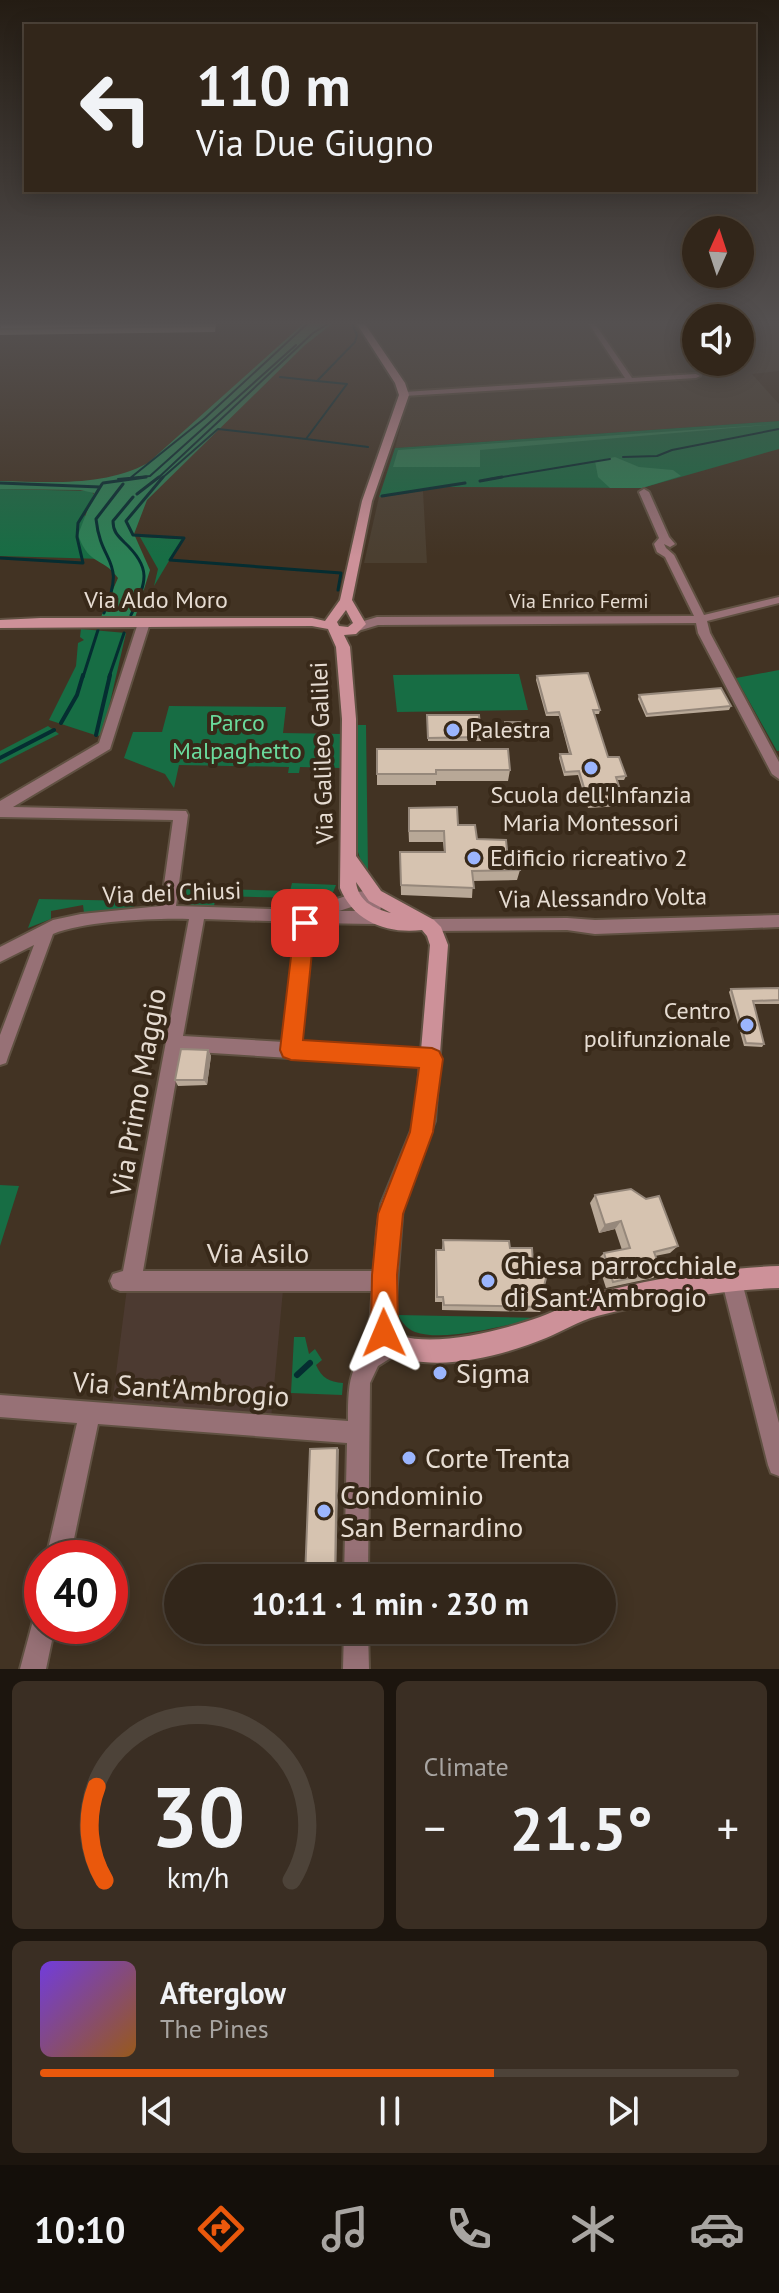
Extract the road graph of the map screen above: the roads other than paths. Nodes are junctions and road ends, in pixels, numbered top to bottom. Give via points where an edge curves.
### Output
1 (401, 402) edge
2 (644, 492) dead end
3 (346, 600) junction
4 (779, 600) edge
5 (701, 619) junction
6 (335, 622) junction
7 (355, 623) junction
8 (0, 624) edge
9 (143, 626) junction
10 (343, 647) junction
11 (779, 774) edge
12 (0, 810) edge
13 (348, 857) junction
14 (375, 896) junction
15 (351, 898) junction
16 (168, 912) junction
17 (197, 914) junction
18 (306, 916) junction
19 (374, 918) junction
20 (779, 921) edge
21 (428, 925) junction
22 (47, 930) junction
23 (0, 955) edge
24 (173, 1043) junction
25 (291, 1050) junction
26 (0, 1057) edge
27 (432, 1059) junction
28 (779, 1277) edge
29 (125, 1281) joint
30 (384, 1281) junction
31 (732, 1282) junction
32 (393, 1345) junction
33 (0, 1406) edge
34 (90, 1413) junction
35 (357, 1433) junction
36 (779, 1465) edge
37 (62, 1540) edge
38 (356, 1564) edge
39 (39, 1644) edge
40 (356, 1644) edge
41 (33, 1669) edge
42 (356, 1669) edge

1 - 3 street via 367,501
2 - 5 street via 664,538 661,550 669,555
3 - 6 street
3 - 7 street
4 - 5 street, Via Enrico Fermi
5 - 7 street, Via Enrico Fermi
5 - 11 street
6 - 7 street, Via Aldo Moro
6 - 9 street, Via Aldo Moro
6 - 10 street, Via Galileo Galilei
7 - 10 street, Via Galileo Galilei
8 - 9 street, Via Aldo Moro
9 - 12 street via 105,746
10 - 13 street, Via Galileo Galilei via 351,764
12 - 16 street via 181,815
13 - 14 street, Via Galileo Galilei
13 - 15 street, Via Galileo Galilei
14 - 15 street, Via dei Chiusi
14 - 19 street
14 - 21 street, Via Alessandro Volta
15 - 18 street, Via dei Chiusi
15 - 19 street
16 - 17 street, Via dei Chiusi
16 - 22 street, Via dei Chiusi via 81,920
17 - 18 street, Via dei Chiusi
17 - 24 street, Via Primo Maggio
18 - 19 street, Via dei Chiusi
18 - 25 street
19 - 21 street, Via Alessandro Volta
20 - 21 street, Via Alessandro Volta
21 - 27 street via 439,945
22 - 23 street, Via dei Chiusi
22 - 26 street
24 - 25 street
24 - 29 street, Via Primo Maggio
25 - 27 street
27 - 30 street via 422,1132 392,1204
28 - 31 street
29 - 30 street, Via Asilo
30 - 32 street via 382,1326
31 - 32 street via 590,1307 540,1329 449,1349 419,1352
31 - 36 street
32 - 35 street via 377,1353 361,1373
33 - 34 street, Via Sant'Ambrogio
34 - 35 street, Via Sant'Ambrogio
34 - 37 street
35 - 38 street
39 - 41 street
40 - 42 street

